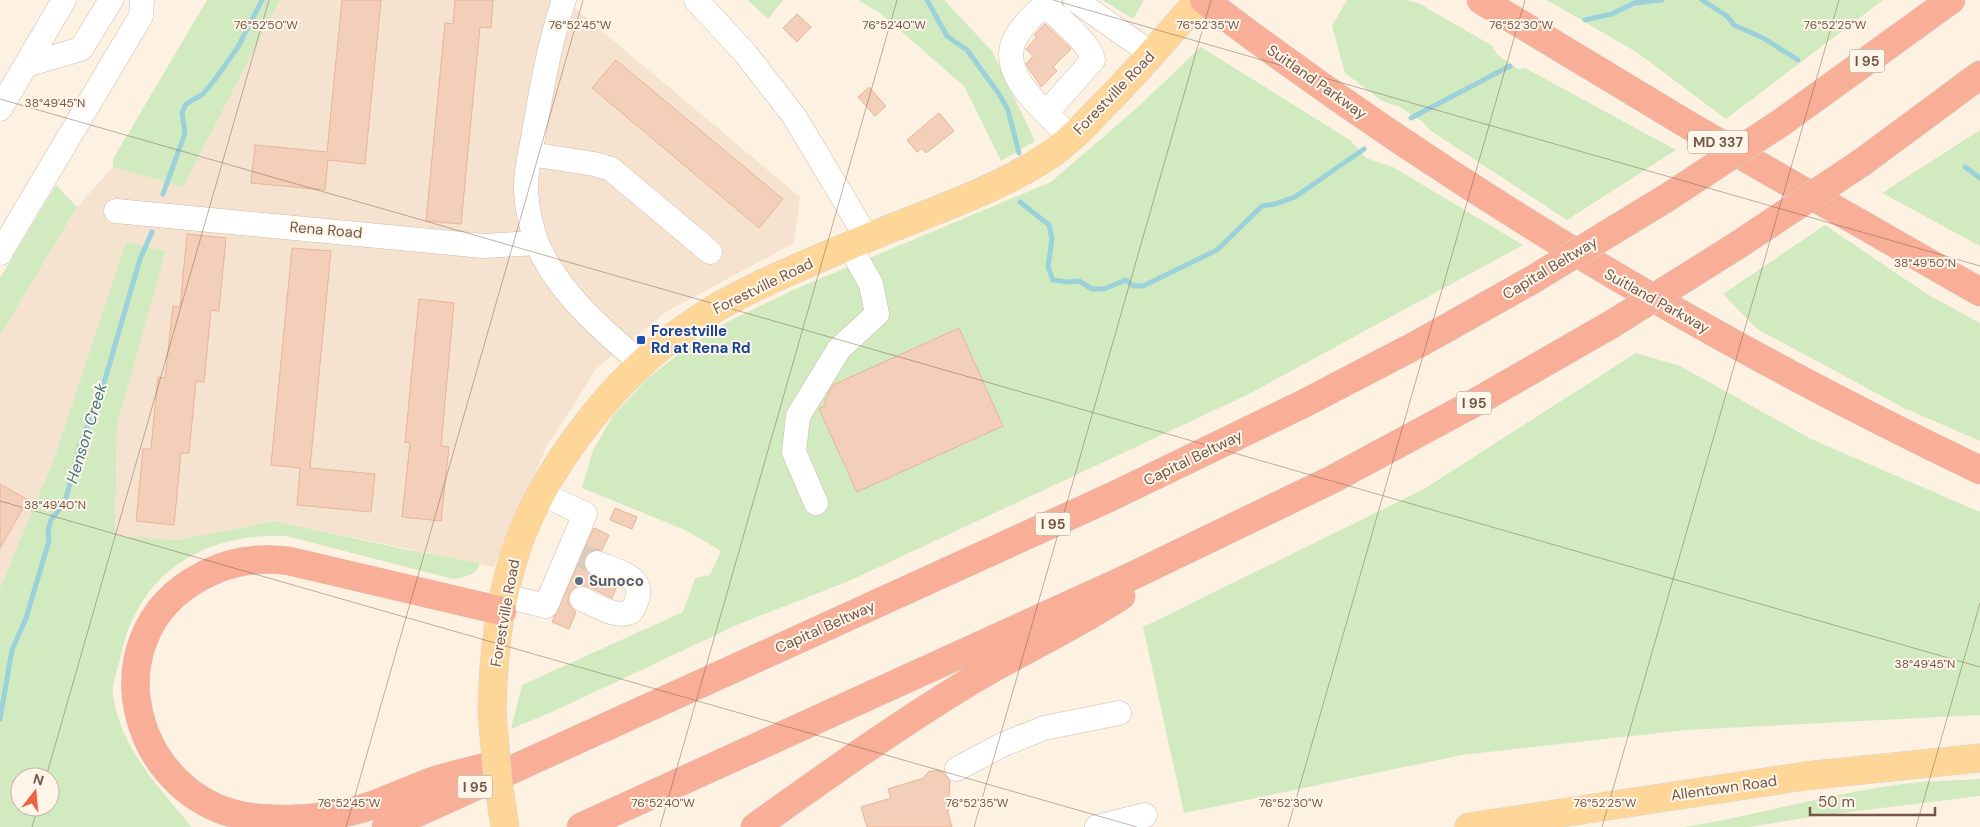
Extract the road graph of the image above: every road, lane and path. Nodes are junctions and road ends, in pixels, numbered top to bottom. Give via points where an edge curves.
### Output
1 (64, 0) edge
2 (110, 0) edge
3 (118, 0) edge
4 (142, 0) edge
5 (564, 0) edge
6 (696, 0) edge
7 (1075, 0) edge
8 (1199, 0) edge
9 (1204, 0) edge
10 (1481, 0) edge
11 (1951, 0) edge
12 (1047, 2) edge
13 (129, 37) junction
14 (1152, 54) junction
15 (26, 65) junction
16 (1980, 75) edge
17 (1, 104) edge
18 (1047, 112) junction
19 (1071, 138) junction
20 (530, 154) junction
21 (116, 211) dead end
22 (858, 242) junction
23 (537, 243) junction
24 (710, 252) dead end
25 (0, 253) edge
26 (1980, 292) edge
27 (641, 364) junction
28 (1980, 470) edge
29 (542, 494) junction
30 (816, 503) dead end
31 (1218, 535) junction
32 (582, 556) junction
33 (567, 593) junction
34 (503, 604) junction
35 (1119, 712) dead end
36 (563, 746) junction
37 (1980, 758) edge
38 (957, 769) dead end
39 (1145, 815) dead end
40 (386, 827) edge
41 (505, 827) edge
42 (581, 827) edge
43 (755, 827) edge
44 (1097, 827) edge
45 (1469, 827) edge

1 - 15 street
2 - 15 street via 81,49
3 - 13 street via 118,11
4 - 13 street via 141,16
5 - 20 street
6 - 22 street via 745,53 794,116
7 - 14 street
8 - 14 main road, Forestville Road
9 - 28 highway, Suitland Parkway via 1392,135 1592,264 1835,398
10 - 26 highway, MD 337 via 1698,131
11 - 36 highway, Capital Beltway / I 95, bridge via 1782,122 1668,197 1532,280 1420,343 1113,496
12 - 18 street via 1020,31 1011,50 1011,61 1020,84
12 - 18 street via 1086,45 1093,60
13 - 25 street
14 - 19 main road, Forestville Road
15 - 17 street
16 - 31 highway, I 95, bridge via 1861,163 1612,324 1476,402
18 - 19 street
19 - 22 main road, Forestville Road via 1039,162 992,186
20 - 23 street via 526,190
20 - 24 street via 611,169
21 - 23 street, Rena Road via 483,246
22 - 27 main road, Forestville Road via 705,315
22 - 30 street via 877,314 839,349 798,416 794,452
23 - 27 street via 566,290
27 - 29 main road, Forestville Road via 575,441
29 - 32 street via 585,514
29 - 34 main road, Forestville Road via 518,544
31 - 42 highway, I 95
31 - 43 highway via 1078,624 936,702
32 - 33 street
32 - 33 street via 634,579 639,588 637,600 631,612 623,614
33 - 34 street via 546,606
34 - 36 highway via 289,562 264,559 230,564 180,590 160,609 149,627 138,659 135,685 142,726 162,765 192,794 228,812 258,818 311,818 346,812 388,800 431,782
34 - 41 main road, Forestville Road, bridge via 492,712
35 - 38 street via 1044,728 1002,745
36 - 40 highway, Capital Beltway / I 95
37 - 45 main road, Allentown Road via 1796,777
39 - 44 street

